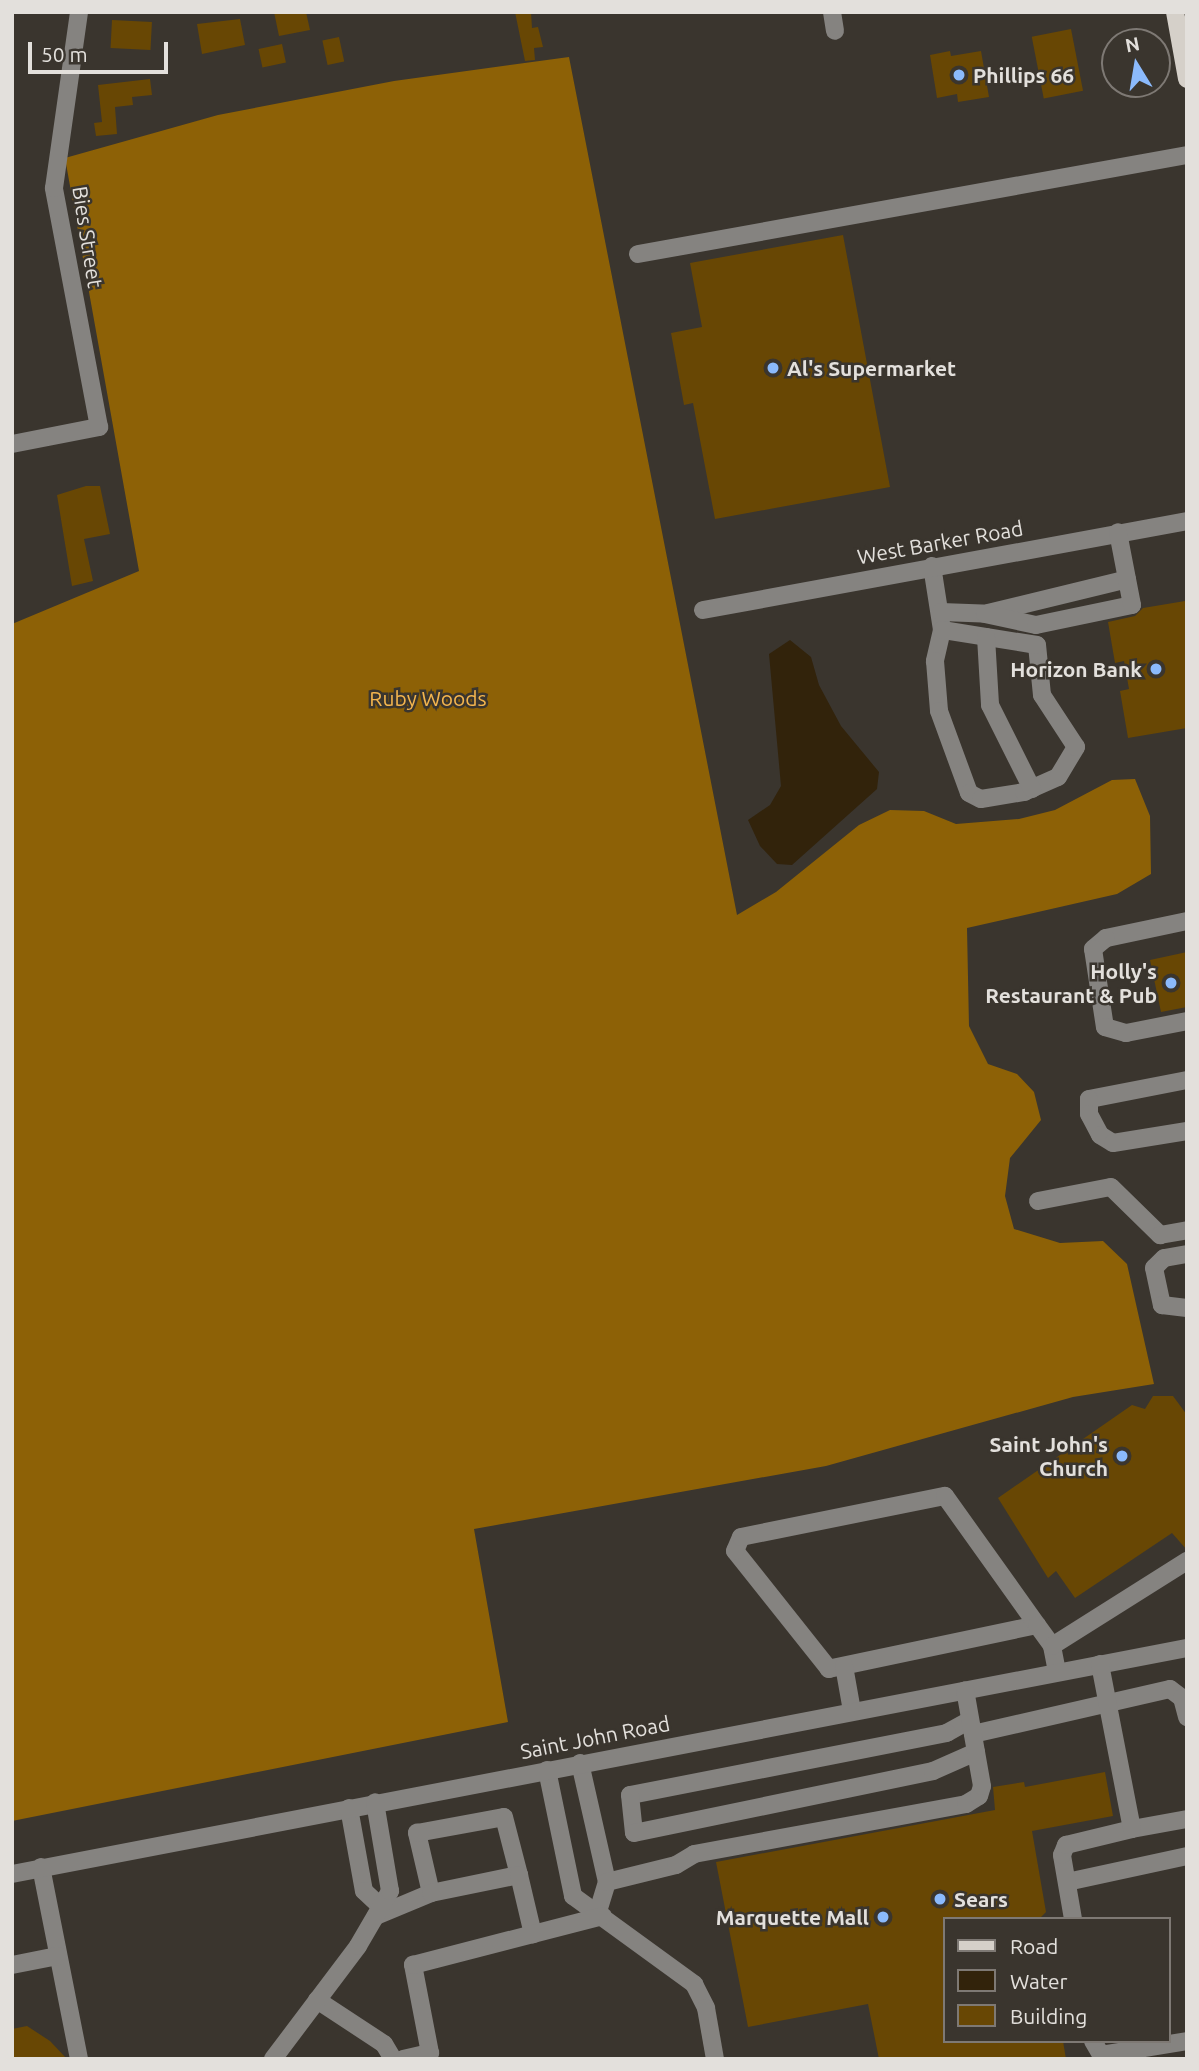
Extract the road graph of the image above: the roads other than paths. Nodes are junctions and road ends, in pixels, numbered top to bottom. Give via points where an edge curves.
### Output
1 (79, 12) edge
2 (832, 12) edge
3 (1175, 12) edge
4 (835, 31) dead end
5 (1187, 79) edge
6 (1187, 155) edge
7 (638, 254) dead end
8 (12, 444) edge
9 (1187, 521) edge
10 (1118, 532) junction
11 (932, 566) junction
12 (1129, 588) junction
13 (703, 610) dead end
14 (985, 614) junction
15 (942, 621) junction
16 (986, 637) junction
17 (1032, 789) junction
18 (1187, 921) edge
19 (1187, 1021) edge
20 (1187, 1080) edge
21 (1187, 1131) edge
22 (1038, 1201) dead end
23 (1187, 1230) edge
24 (1187, 1254) edge
25 (1187, 1308) edge
26 (1187, 1562) edge
27 (1037, 1625) junction
28 (1052, 1646) junction
29 (1187, 1647) edge
30 (1100, 1664) junction
31 (844, 1666) junction
32 (1057, 1672) junction
33 (965, 1690) junction
34 (1109, 1706) junction
35 (852, 1711) junction
36 (1187, 1717) edge
37 (972, 1727) junction
38 (976, 1752) junction
39 (580, 1763) junction
40 (547, 1770) junction
41 (375, 1802) junction
42 (349, 1808) junction
43 (1187, 1819) edge
44 (1132, 1829) junction
45 (1187, 1856) edge
46 (41, 1867) junction
47 (12, 1874) edge
48 (519, 1875) junction
49 (607, 1882) junction
50 (1067, 1882) junction
51 (431, 1893) junction
52 (378, 1912) junction
53 (600, 1914) junction
54 (1073, 1917) edge
55 (533, 1934) junction
56 (58, 1956) junction
57 (12, 1965) edge
58 (317, 2000) junction
59 (1094, 2043) edge
60 (1176, 2048) edge
61 (79, 2059) edge
62 (273, 2059) edge
63 (393, 2059) edge
64 (403, 2059) edge
65 (715, 2059) edge

1 - 8 street, Bies Street via 54,188 99,427
2 - 4 street
3 - 5 main road
6 - 7 street
9 - 10 street, West Barker Road
10 - 11 street, West Barker Road
10 - 12 street
11 - 13 street, West Barker Road
11 - 15 street
12 - 14 street
12 - 14 street via 1132,605 1036,625
14 - 15 street
15 - 16 street
15 - 17 street via 934,661 939,711 969,793 981,799
16 - 17 street via 990,705
16 - 17 street via 1037,645 1042,695 1076,747 1058,777
18 - 19 street via 1106,938 1093,948 1105,1027 1126,1032
20 - 21 street via 1089,1099 1089,1114 1100,1136 1113,1143
22 - 23 street via 1111,1187 1160,1235
24 - 25 street via 1164,1258 1154,1268 1162,1304
26 - 28 street
27 - 28 street
27 - 31 street
27 - 31 street via 945,1496 741,1537 735,1551 829,1669
28 - 32 street
29 - 30 street, Saint John Road
30 - 32 street, Saint John Road
30 - 34 street
31 - 35 street
32 - 33 street, Saint John Road
33 - 35 street, Saint John Road
33 - 37 street
34 - 36 street via 1170,1689 1182,1698
34 - 37 street
34 - 44 street
35 - 39 street, Saint John Road
37 - 38 street
37 - 38 street via 630,1795 634,1833 933,1771
38 - 49 street via 982,1786 979,1796 966,1804 694,1854 676,1865
39 - 40 street, Saint John Road
39 - 49 street
40 - 41 street, Saint John Road
40 - 53 street via 573,1896
41 - 42 street, Saint John Road
41 - 52 street via 390,1891
42 - 46 street, Saint John Road
42 - 52 street via 365,1892
43 - 44 street
44 - 50 street via 1066,1845 1062,1855
45 - 50 street
46 - 47 street, Saint John Road
46 - 56 street
48 - 51 street
48 - 51 street via 504,1817 417,1833
48 - 55 street
49 - 53 street
50 - 54 street
51 - 52 street
52 - 58 street
53 - 55 street
53 - 65 street via 694,1984 706,2008
55 - 64 street via 413,1965 430,2053
56 - 57 street
56 - 61 street
58 - 62 street
58 - 63 street via 384,2044
59 - 60 street via 1101,2055

